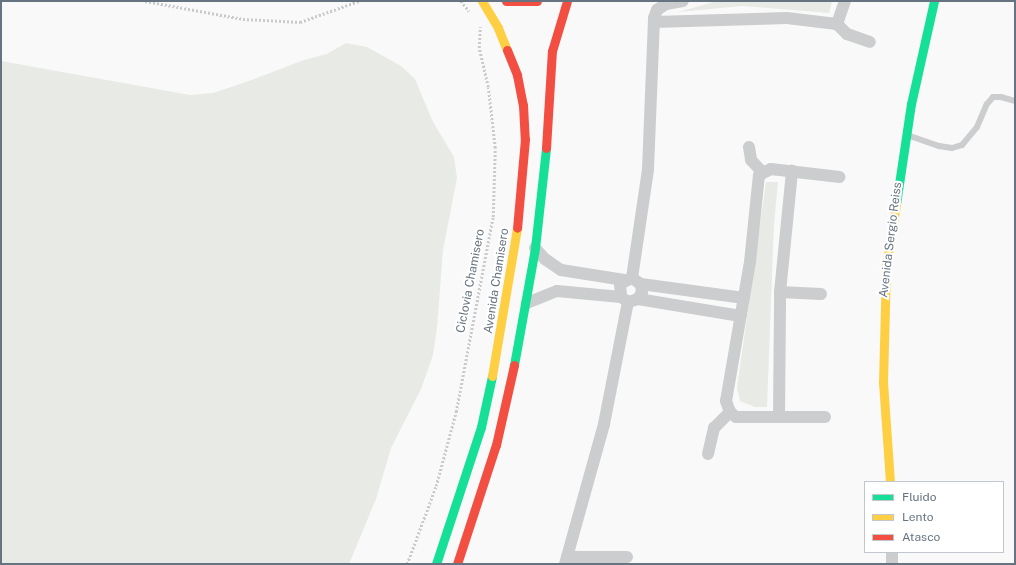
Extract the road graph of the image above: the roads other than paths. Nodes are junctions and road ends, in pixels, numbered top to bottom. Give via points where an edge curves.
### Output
1 (482, 1) edge
2 (506, 1) edge
3 (537, 1) edge
4 (567, 1) edge
5 (683, 1) edge
6 (845, 1) edge
7 (934, 1) edge
8 (654, 22) junction
9 (837, 24) junction
10 (870, 42) dead end
11 (1015, 101) edge
12 (906, 134) junction
13 (749, 147) dead end
14 (792, 171) junction
15 (762, 172) junction
16 (840, 177) dead end
17 (535, 248) junction
18 (632, 281) junction
19 (780, 292) junction
20 (821, 294) dead end
21 (744, 298) junction
22 (629, 299) junction
23 (527, 303) junction
24 (741, 316) junction
25 (730, 412) junction
26 (779, 417) junction
27 (825, 417) dead end
28 (708, 454) dead end
29 (890, 481) edge
30 (892, 553) edge
31 (627, 557) dead end
32 (566, 560) edge
33 (436, 564) edge
34 (457, 564) edge
35 (892, 564) edge

1 - 33 street, Avenida Chamisero via 498,28 517,75 523,105 525,139 515,250 499,345 481,427
2 - 3 street
4 - 17 street via 556,32 550,68 546,148
5 - 8 street via 666,4 657,10
6 - 9 street
7 - 12 street, Avenida Sergio Reiss
8 - 9 street via 787,18
8 - 18 street via 648,169
9 - 10 street via 847,34
11 - 12 lane via 1001,96 993,97 986,104 977,127 962,145 952,148 939,146
12 - 29 street, Avenida Sergio Reiss via 886,268 883,320 883,383
13 - 15 street via 751,160
14 - 15 street via 771,169
14 - 16 street
14 - 19 street
15 - 21 street via 757,179
17 - 18 street via 561,270
17 - 23 street
18 - 21 street
18 - 22 street via 619,290
18 - 22 street via 642,292
19 - 20 street
19 - 26 street
21 - 24 street
22 - 23 street via 556,290
22 - 24 street
22 - 32 street via 604,424
23 - 34 street via 496,445
24 - 25 street via 726,401
25 - 26 street via 741,417
25 - 28 street via 714,428
26 - 27 street
30 - 35 street
31 - 32 street

